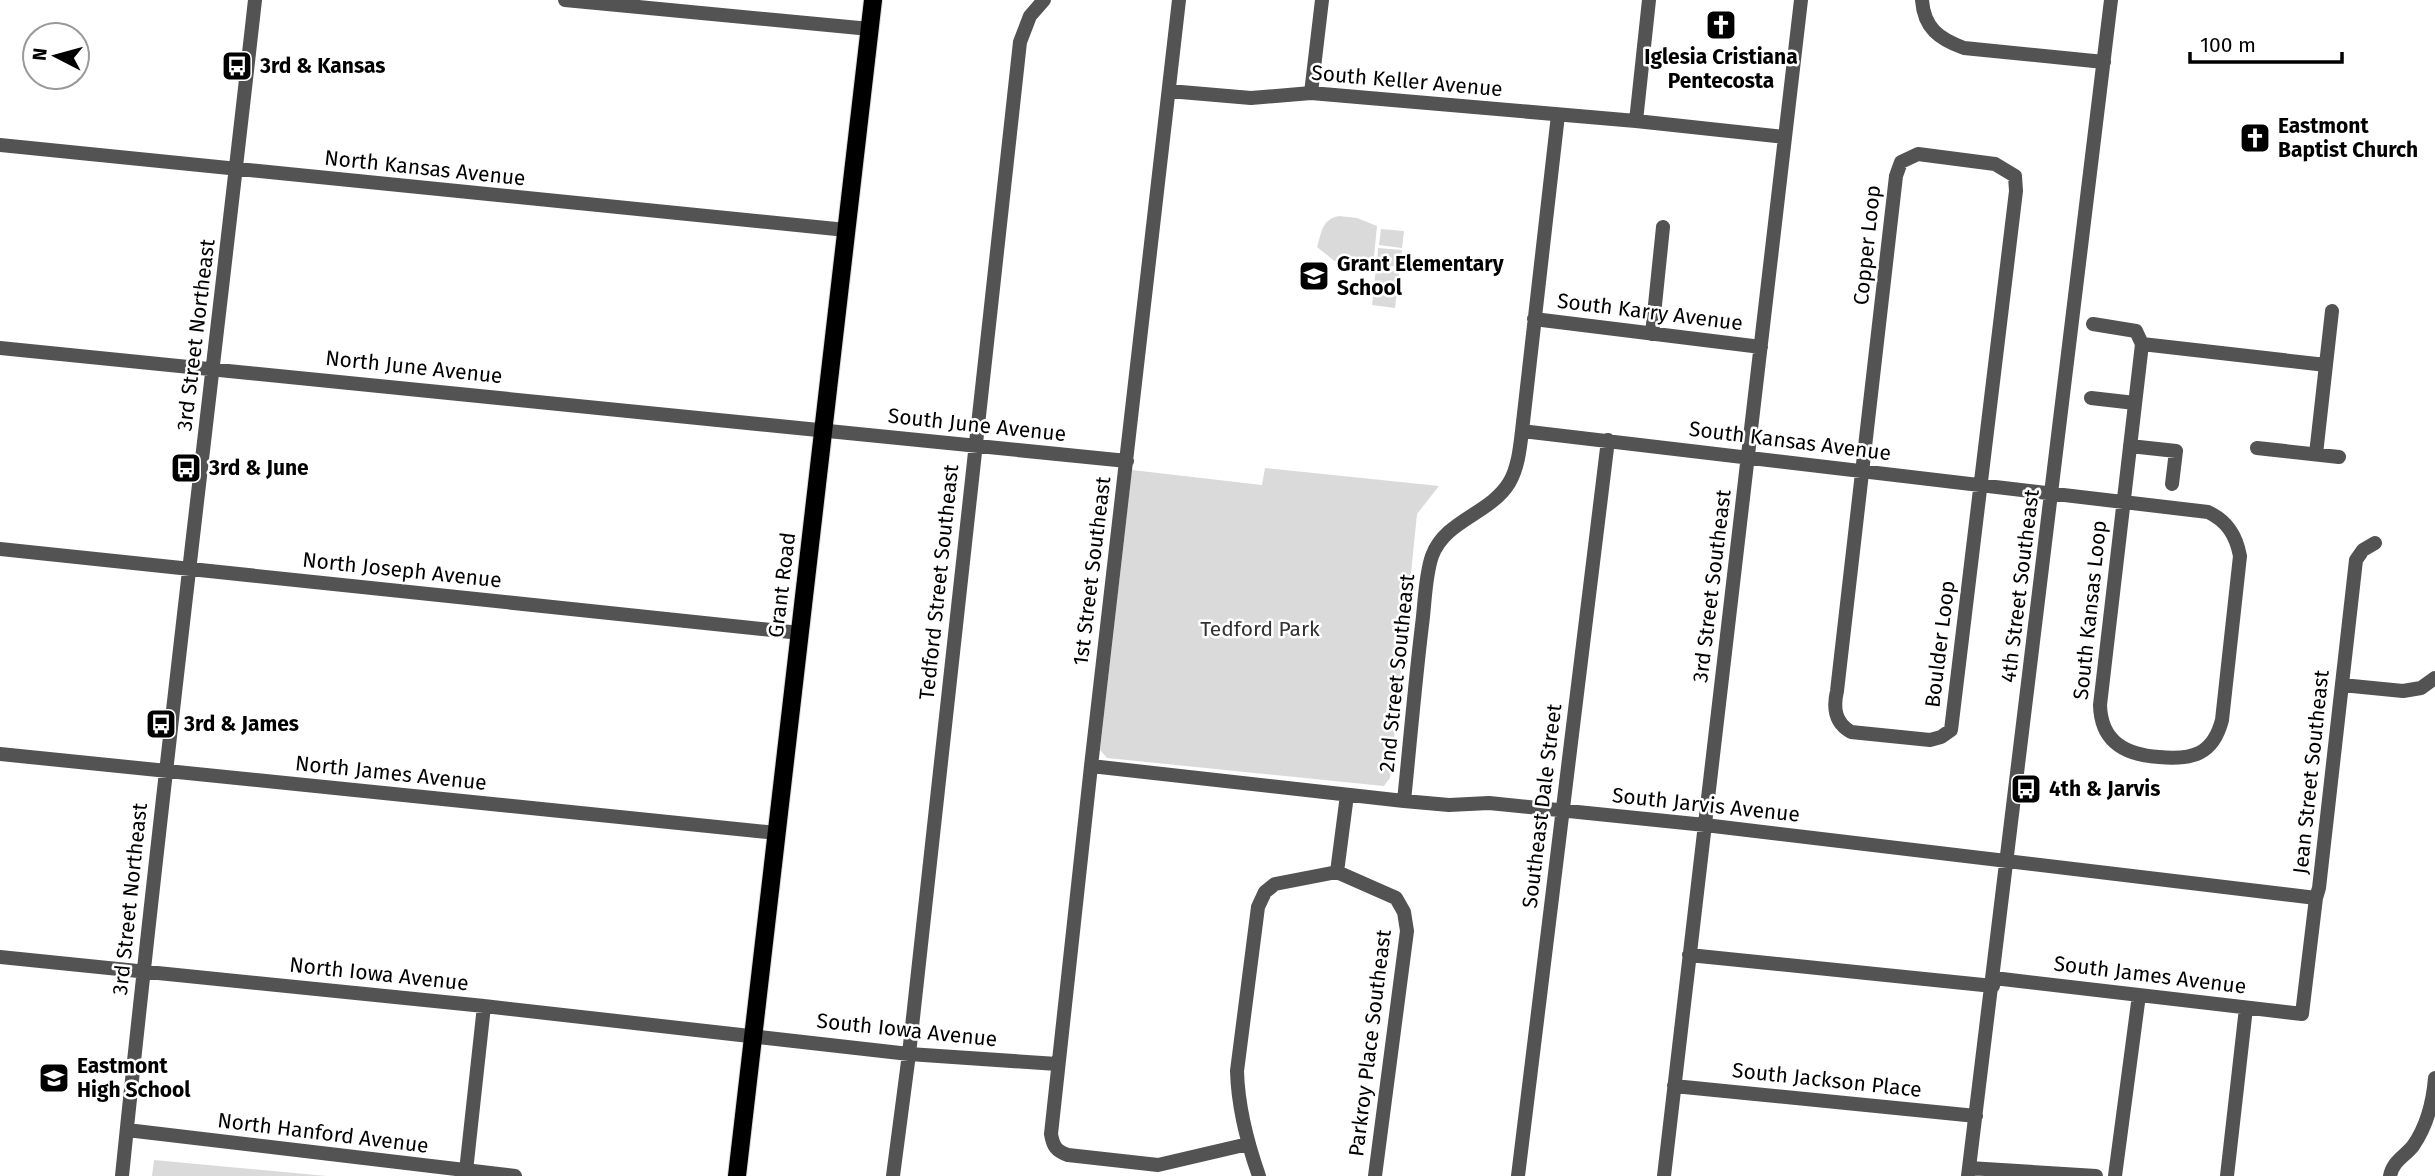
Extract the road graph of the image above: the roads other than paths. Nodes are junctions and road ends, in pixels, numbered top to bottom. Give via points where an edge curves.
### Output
1 (255, 0) edge
2 (565, 0) edge
3 (873, 0) edge
4 (1044, 0) edge
5 (1179, 0) edge
6 (1322, 0) edge
7 (1649, 0) edge
8 (1801, 0) edge
9 (1922, 0) edge
10 (2111, 0) edge
11 (870, 29) junction
12 (2104, 62) junction
13 (1170, 91) junction
14 (1311, 93) junction
15 (1558, 115) junction
16 (1636, 121) junction
17 (1785, 137) junction
18 (0, 145) edge
19 (236, 170) junction
20 (1663, 227) dead end
21 (846, 230) junction
22 (2332, 311) dead end
23 (1534, 319) junction
24 (2093, 324) dead end
25 (1652, 334) junction
26 (2142, 344) junction
27 (1761, 347) junction
28 (0, 348) edge
29 (2326, 365) junction
30 (214, 368) junction
31 (2091, 398) dead end
32 (2135, 402) junction
33 (823, 430) junction
34 (1522, 431) junction
35 (1608, 440) junction
36 (975, 446) junction
37 (2130, 446) junction
38 (2257, 447) dead end
39 (2316, 454) junction
40 (1748, 456) junction
41 (2339, 457) dead end
42 (1127, 461) junction
43 (1863, 472) junction
44 (2172, 484) dead end
45 (1980, 487) junction
46 (2052, 494) junction
47 (2124, 502) junction
48 (2375, 543) dead end
49 (0, 549) edge
50 (187, 570) junction
51 (800, 633) junction
52 (2435, 678) edge
53 (2342, 685) junction
54 (0, 754) edge
55 (1091, 766) junction
56 (165, 771) junction
57 (1347, 795) junction
58 (1404, 801) junction
59 (1563, 810) junction
60 (1705, 825) junction
61 (777, 833) junction
62 (2008, 862) junction
63 (1337, 872) junction
64 (2316, 898) junction
65 (1689, 955) junction
66 (0, 957) edge
67 (143, 970) junction
68 (1993, 982) junction
69 (2139, 995) junction
70 (484, 1006) junction
71 (2246, 1007) junction
72 (2302, 1014) joint
73 (753, 1035) junction
74 (909, 1054) junction
75 (1057, 1064) junction
76 (2435, 1078) edge
77 (1674, 1086) junction
78 (1976, 1116) junction
79 (127, 1130) junction
80 (1248, 1144) junction
81 (466, 1171) junction
82 (1969, 1172) edge
83 (122, 1176) edge
84 (515, 1176) edge
85 (737, 1176) edge
86 (893, 1176) edge
87 (1259, 1176) edge
88 (1376, 1176) edge
89 (1518, 1176) edge
90 (1664, 1176) edge
91 (2096, 1176) edge
92 (2115, 1176) edge
93 (2227, 1176) edge
94 (2390, 1176) edge

1 - 19 street, 3rd Street Northeast
2 - 11 street
3 - 11 main road, Grant Road
4 - 36 street, Tedford Street Southeast via 1030,16 1020,42
5 - 13 street, 1st Street Southeast
6 - 14 street
7 - 16 street
8 - 17 street, 3rd Street Southeast
9 - 12 street via 1923,16 1933,30 1964,48
10 - 12 street, 4th Street Southeast
11 - 21 main road, Grant Road
12 - 46 street, 4th Street Southeast
13 - 14 street, South Keller Avenue via 1251,99
13 - 42 street, 1st Street Southeast
14 - 15 street, South Keller Avenue
15 - 16 street
15 - 23 street, 2nd Street Southeast
16 - 17 street
17 - 27 street, 3rd Street Southeast
18 - 19 street, North Kansas Avenue
19 - 21 street, North Kansas Avenue
19 - 30 street, 3rd Street Northeast
20 - 25 street
21 - 33 main road, Grant Road
22 - 29 street
23 - 25 street, South Karry Avenue
23 - 34 street, 2nd Street Southeast
24 - 26 street via 2136,331
25 - 27 street, South Karry Avenue
26 - 29 street
26 - 32 street
27 - 40 street, 3rd Street Southeast
28 - 30 street, North June Avenue
29 - 39 street
30 - 33 street, North June Avenue
30 - 50 street, 3rd Street Northeast
31 - 32 street
32 - 37 street
33 - 36 street, South June Avenue
33 - 51 main road, Grant Road
34 - 35 street, South Kansas Avenue
34 - 58 street, 2nd Street Southeast via 1510,482 1451,530 1432,556
35 - 40 street, South Kansas Avenue
35 - 59 street, Southeast Dale Street
36 - 42 street, South June Avenue
36 - 74 street, Tedford Street Southeast
37 - 44 street via 2176,451
37 - 47 street
38 - 39 street
39 - 41 street
40 - 43 street, South Kansas Avenue
40 - 60 street, 3rd Street Southeast
42 - 55 street, 1st Street Southeast
43 - 45 street, South Kansas Avenue
43 - 45 street, Boulder Loop via 1834,707 1844,728 1851,732 1930,740 1951,730
43 - 45 street, Copper Loop via 1895,176 1901,162 1918,154 1995,164 2015,176
45 - 46 street, South Kansas Avenue
46 - 47 street, South Kansas Loop
46 - 62 street, 4th Street Southeast
47 - 47 street, South Kansas Loop via 2208,512 2219,517 2238,544 2240,563 2222,720 2211,743 2192,757 2138,756 2119,747 2100,714
48 - 53 street, Jean Street Southeast via 2356,560
49 - 50 street, North Joseph Avenue
50 - 51 street, North Joseph Avenue
50 - 56 street, 3rd Street Northeast
51 - 61 main road, Grant Road
52 - 53 street via 2421,688 2403,691
53 - 64 street, Jean Street Southeast
54 - 56 street, North James Avenue
55 - 57 street, South Jarvis Avenue
55 - 75 street, 1st Street Southeast
56 - 61 street, North James Avenue
56 - 67 street, 3rd Street Northeast
57 - 58 street, South Jarvis Avenue
57 - 63 street
58 - 59 street, South Jarvis Avenue
59 - 60 street, South Jarvis Avenue
59 - 89 street, Southeast Dale Street
60 - 62 street, South Jarvis Avenue
60 - 65 street, 3rd Street Southeast
61 - 73 main road, Grant Road
62 - 64 street, South Jarvis Avenue
62 - 68 street, 4th Street Southeast
63 - 80 street via 1275,884 1258,907 1237,1071
63 - 88 street, Parkroy Place Southeast via 1396,898 1408,931
64 - 72 street, Jean Street Southeast
65 - 68 street, South James Avenue
65 - 77 street, 3rd Street Southeast
66 - 67 street, North Iowa Avenue
67 - 70 street, North Iowa Avenue
67 - 79 street, 3rd Street Northeast
68 - 69 street, South James Avenue
68 - 78 street, 4th Street Southeast
69 - 71 street, South James Avenue
69 - 92 street
70 - 73 street, North Iowa Avenue
70 - 81 street
71 - 72 street, South James Avenue
71 - 93 street
73 - 74 street, South Iowa Avenue
73 - 85 main road, Grant Road
74 - 75 street, South Iowa Avenue
74 - 86 street, Tedford Street Southeast
75 - 80 street, 1st Street Southeast via 1051,1123 1059,1152 1158,1165
76 - 94 street via 2421,1131 2396,1161
77 - 78 street, South Jackson Place
77 - 90 street, 3rd Street Southeast
78 - 82 street, 4th Street Southeast
79 - 81 street, North Hanford Avenue
79 - 83 street, 3rd Street Northeast
80 - 87 street
81 - 84 street, North Hanford Avenue
82 - 91 street

